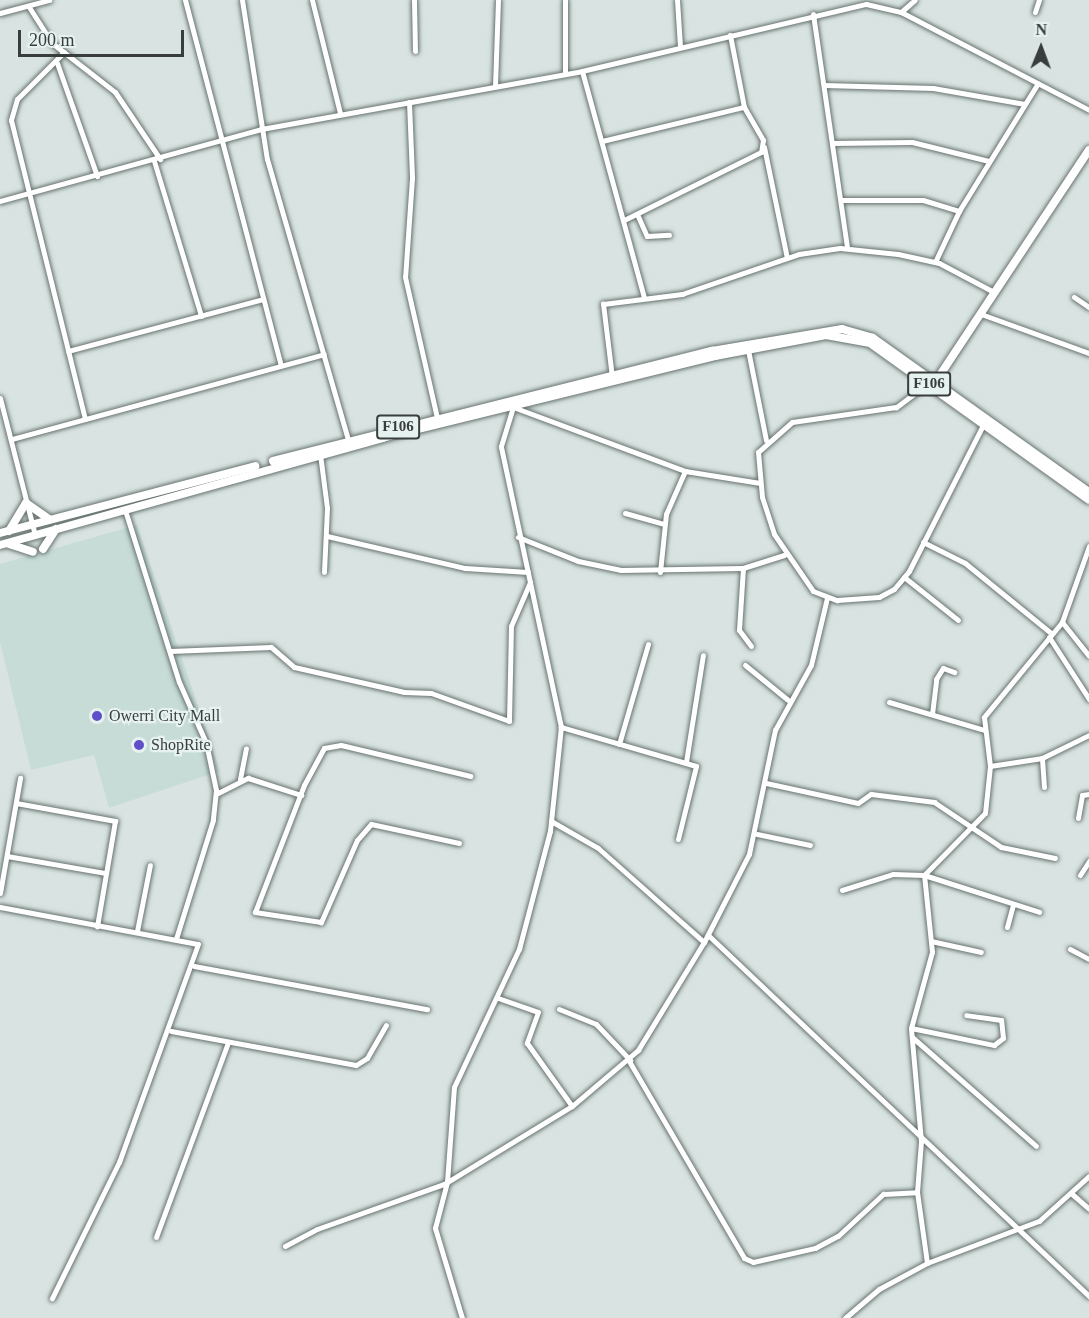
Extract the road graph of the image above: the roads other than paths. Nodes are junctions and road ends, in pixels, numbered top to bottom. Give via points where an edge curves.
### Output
1 (49, 0) edge
2 (184, 0) edge
3 (242, 0) edge
4 (312, 0) edge
5 (414, 0) edge
6 (498, 0) edge
7 (565, 0) edge
8 (676, 0) edge
9 (915, 0) edge
10 (1039, 0) edge
11 (865, 2) edge
12 (29, 7) junction
13 (901, 12) junction
14 (1035, 12) dead end
15 (0, 13) edge
16 (813, 14) junction
17 (730, 35) junction
18 (680, 47) junction
19 (415, 51) dead end
20 (64, 52) junction
21 (57, 63) junction
22 (582, 71) junction
23 (565, 74) junction
24 (1038, 83) junction
25 (495, 86) junction
26 (824, 86) junction
27 (409, 102) junction
28 (1025, 104) junction
29 (744, 107) junction
30 (1089, 110) edge
31 (340, 113) junction
32 (261, 129) junction
33 (220, 141) junction
34 (602, 141) junction
35 (832, 143) junction
36 (764, 147) junction
37 (1089, 150) edge
38 (157, 160) junction
39 (990, 161) junction
40 (96, 176) junction
41 (28, 194) junction
42 (842, 200) junction
43 (0, 201) edge
44 (959, 211) junction
45 (637, 214) junction
46 (624, 220) junction
47 (669, 235) dead end
48 (847, 248) junction
49 (787, 258) junction
50 (935, 262) junction
51 (994, 292) junction
52 (644, 297) junction
53 (1074, 297) dead end
54 (263, 299) junction
55 (1089, 307) edge
56 (981, 314) junction
57 (201, 316) junction
58 (748, 350) junction
59 (68, 351) junction
60 (714, 353) junction
61 (1089, 353) edge
62 (324, 354) junction
63 (281, 366) junction
64 (613, 379) junction
65 (932, 382) junction
66 (0, 398) edge
67 (513, 406) junction
68 (437, 418) junction
69 (86, 419) junction
70 (984, 423) junction
71 (410, 428) junction
72 (12, 439) junction
73 (348, 440) junction
74 (766, 440) junction
75 (320, 454) junction
76 (261, 467) junction
77 (686, 471) junction
78 (760, 483) junction
79 (1089, 492) edge
80 (1089, 500) edge
81 (26, 503) junction
82 (125, 510) junction
83 (624, 513) dead end
84 (51, 519) junction
85 (32, 524) junction
86 (664, 524) junction
87 (56, 529) junction
88 (4, 532) edge
89 (35, 535) junction
90 (327, 536) junction
91 (518, 537) junction
92 (923, 542) junction
93 (3, 544) edge
94 (1089, 546) edge
95 (43, 549) dead end
96 (33, 552) dead end
97 (784, 555) junction
98 (743, 568) junction
99 (324, 572) dead end
100 (528, 572) junction
101 (660, 572) junction
102 (904, 577) junction
103 (530, 582) junction
104 (827, 598) junction
105 (958, 620) dead end
106 (1062, 622) junction
107 (1050, 636) junction
108 (648, 645) dead end
109 (751, 646) dead end
110 (170, 651) junction
111 (703, 655) dead end
112 (1089, 656) edge
113 (745, 665) dead end
114 (954, 672) dead end
115 (1089, 699) edge
116 (788, 700) junction
117 (889, 702) dead end
118 (932, 714) junction
119 (561, 727) junction
120 (984, 730) junction
121 (1089, 735) edge
122 (619, 744) junction
123 (246, 749) dead end
124 (1042, 758) junction
125 (686, 762) junction
126 (990, 766) junction
127 (470, 776) dead end
128 (20, 778) dead end
129 (240, 779) junction
130 (766, 783) junction
131 (1044, 787) dead end
132 (216, 794) junction
133 (1089, 794) edge
134 (301, 795) junction
135 (16, 803) junction
136 (1078, 818) dead end
137 (551, 821) junction
138 (971, 828) junction
139 (757, 834) junction
140 (678, 839) dead end
141 (459, 843) dead end
142 (810, 845) dead end
143 (7, 856) junction
144 (1055, 858) dead end
145 (1089, 861) edge
146 (150, 865) dead end
147 (105, 873) junction
148 (924, 874) junction
149 (1080, 874) dead end
150 (842, 890) dead end
151 (0, 893) edge
152 (1012, 905) junction
153 (0, 907) edge
154 (1039, 912) dead end
155 (97, 926) junction
156 (1006, 927) dead end
157 (136, 931) junction
158 (708, 935) junction
159 (176, 939) junction
160 (931, 941) junction
161 (704, 942) junction
162 (1070, 949) dead end
163 (981, 952) dead end
164 (1089, 959) edge
165 (194, 966) junction
166 (498, 998) junction
167 (427, 1009) dead end
168 (559, 1009) dead end
169 (966, 1015) dead end
170 (386, 1025) dead end
171 (911, 1028) junction
172 (171, 1031) junction
173 (912, 1037) junction
174 (228, 1042) junction
175 (629, 1060) junction
176 (572, 1106) junction
177 (921, 1141) junction
178 (1036, 1146) dead end
179 (1089, 1176) edge
180 (447, 1182) junction
181 (917, 1192) junction
182 (1072, 1194) junction
183 (1089, 1209) edge
184 (1020, 1228) junction
185 (156, 1237) dead end
186 (285, 1246) dead end
187 (927, 1263) junction
188 (1089, 1296) edge
189 (52, 1298) dead end
190 (462, 1318) edge
191 (845, 1318) edge

1 - 12 street
2 - 33 street
3 - 32 street via 261,95
4 - 31 street
5 - 19 street
6 - 25 street
7 - 23 street
8 - 18 street
9 - 13 street
10 - 14 street
11 - 13 street
11 - 16 street
12 - 15 street
12 - 20 street via 45,34
13 - 24 street
16 - 17 street
16 - 26 street
17 - 18 street
17 - 29 street
18 - 22 street
20 - 21 street
20 - 38 street via 115,92
21 - 40 street
21 - 41 street via 12,108 12,132
22 - 23 street
22 - 34 street
23 - 25 street
24 - 28 street
24 - 30 street
25 - 27 street
26 - 28 street via 933,88
26 - 35 street
27 - 31 street
27 - 68 street via 412,178 405,277
28 - 39 street
29 - 34 street
29 - 36 street
31 - 32 street
32 - 33 street
32 - 62 street
33 - 38 street
33 - 54 street
34 - 46 street
35 - 39 street via 912,142
35 - 42 street
36 - 45 street
36 - 49 street
37 - 51 street
38 - 40 street
38 - 57 street
39 - 44 street
40 - 41 street
41 - 43 street
41 - 59 street
42 - 44 street via 923,200
42 - 48 street
44 - 50 street
45 - 46 street
45 - 47 street via 647,236
46 - 52 street
48 - 49 street
48 - 50 street
49 - 52 street via 699,290
50 - 51 street
51 - 56 street
52 - 64 street via 603,304
53 - 55 street
54 - 57 street
54 - 63 street
56 - 61 street
56 - 65 street
57 - 59 street
58 - 60 main road, F106
58 - 65 main road, F106 via 804,337 850,336 870,343
58 - 74 street
59 - 69 street
60 - 64 main road, F106
60 - 65 main road, F106 via 802,331 851,330 873,338
62 - 63 street
62 - 73 street
63 - 69 street
64 - 67 main road, F106
64 - 68 main road, F106
65 - 70 main road, F106
65 - 74 street via 896,407 811,415
65 - 79 main road, F106
66 - 72 street
67 - 71 main road, F106
67 - 77 street
67 - 91 street via 501,446
68 - 71 main road, F106
69 - 72 street
70 - 80 main road, F106
70 - 92 street
71 - 73 main road, F106
71 - 75 main road, F106
72 - 81 street
73 - 76 main road, F106
74 - 78 street via 758,452
75 - 76 main road, F106
75 - 90 street
76 - 82 main road, F106
76 - 84 main road, F106
77 - 78 street
77 - 86 street
78 - 97 street
81 - 84 main road
81 - 85 street
81 - 88 main road
82 - 87 main road, F106
82 - 110 street
83 - 86 street
84 - 85 main road, F106
85 - 88 main road, F106
85 - 89 street
86 - 101 street
87 - 89 main road, F106
87 - 95 main road
89 - 93 main road, F106
90 - 99 street
90 - 100 street via 465,568
91 - 100 street
91 - 101 street via 578,561
92 - 102 street
92 - 107 street via 965,562
93 - 96 main road
94 - 106 street
97 - 98 street
97 - 104 street via 813,591
98 - 101 street
98 - 109 street via 739,630
100 - 103 street
102 - 104 street via 879,597
102 - 105 street
103 - 110 street via 511,626 509,721 431,693 404,692 294,667 271,647
103 - 119 street
104 - 116 street via 811,664
106 - 107 street
106 - 112 street
107 - 115 street
107 - 120 street via 988,708
108 - 122 street
110 - 132 street via 206,743
111 - 125 street
113 - 116 street
114 - 118 street via 943,668 936,679
116 - 130 street via 775,730
117 - 118 street
118 - 120 street
119 - 122 street
119 - 137 street
120 - 126 street
121 - 124 street
122 - 125 street
123 - 129 street
124 - 126 street
124 - 131 street
125 - 140 street via 697,770
126 - 138 street via 985,813
127 - 134 street via 331,745
128 - 135 street
129 - 132 street
129 - 134 street
130 - 138 street via 858,803 871,794 934,802
130 - 139 street
132 - 159 street
133 - 136 street via 1082,795
134 - 141 street via 255,912 321,922 357,840 371,824
135 - 143 street
135 - 147 street via 115,821
137 - 161 street via 597,848
137 - 166 street via 519,949
138 - 144 street via 1001,847
138 - 148 street
139 - 142 street
139 - 158 street
143 - 147 street
143 - 151 street
145 - 149 street
146 - 157 street
147 - 155 street
148 - 150 street via 893,874
148 - 152 street
148 - 160 street
152 - 154 street
152 - 156 street
153 - 155 street
155 - 157 street
157 - 159 street
158 - 161 street
158 - 177 street
159 - 165 street via 198,944
160 - 163 street
160 - 171 street
161 - 175 street
162 - 164 street
165 - 167 street
165 - 172 street
166 - 176 street via 538,1012 527,1043
166 - 180 street via 454,1087
168 - 175 street via 596,1024
169 - 171 street via 1001,1020 1003,1038 994,1045
170 - 174 street via 367,1058 356,1065
171 - 173 street
172 - 174 street
172 - 189 street via 119,1162
173 - 177 street
173 - 178 street
174 - 185 street
175 - 176 street
175 - 181 street via 744,1258 753,1262 815,1248 838,1236 883,1194
176 - 180 street
177 - 181 street
177 - 184 street
179 - 182 street
180 - 186 street
180 - 190 street via 435,1228
181 - 187 street
182 - 183 street
182 - 184 street via 1052,1212
184 - 187 street
184 - 188 street
187 - 191 street via 879,1289

